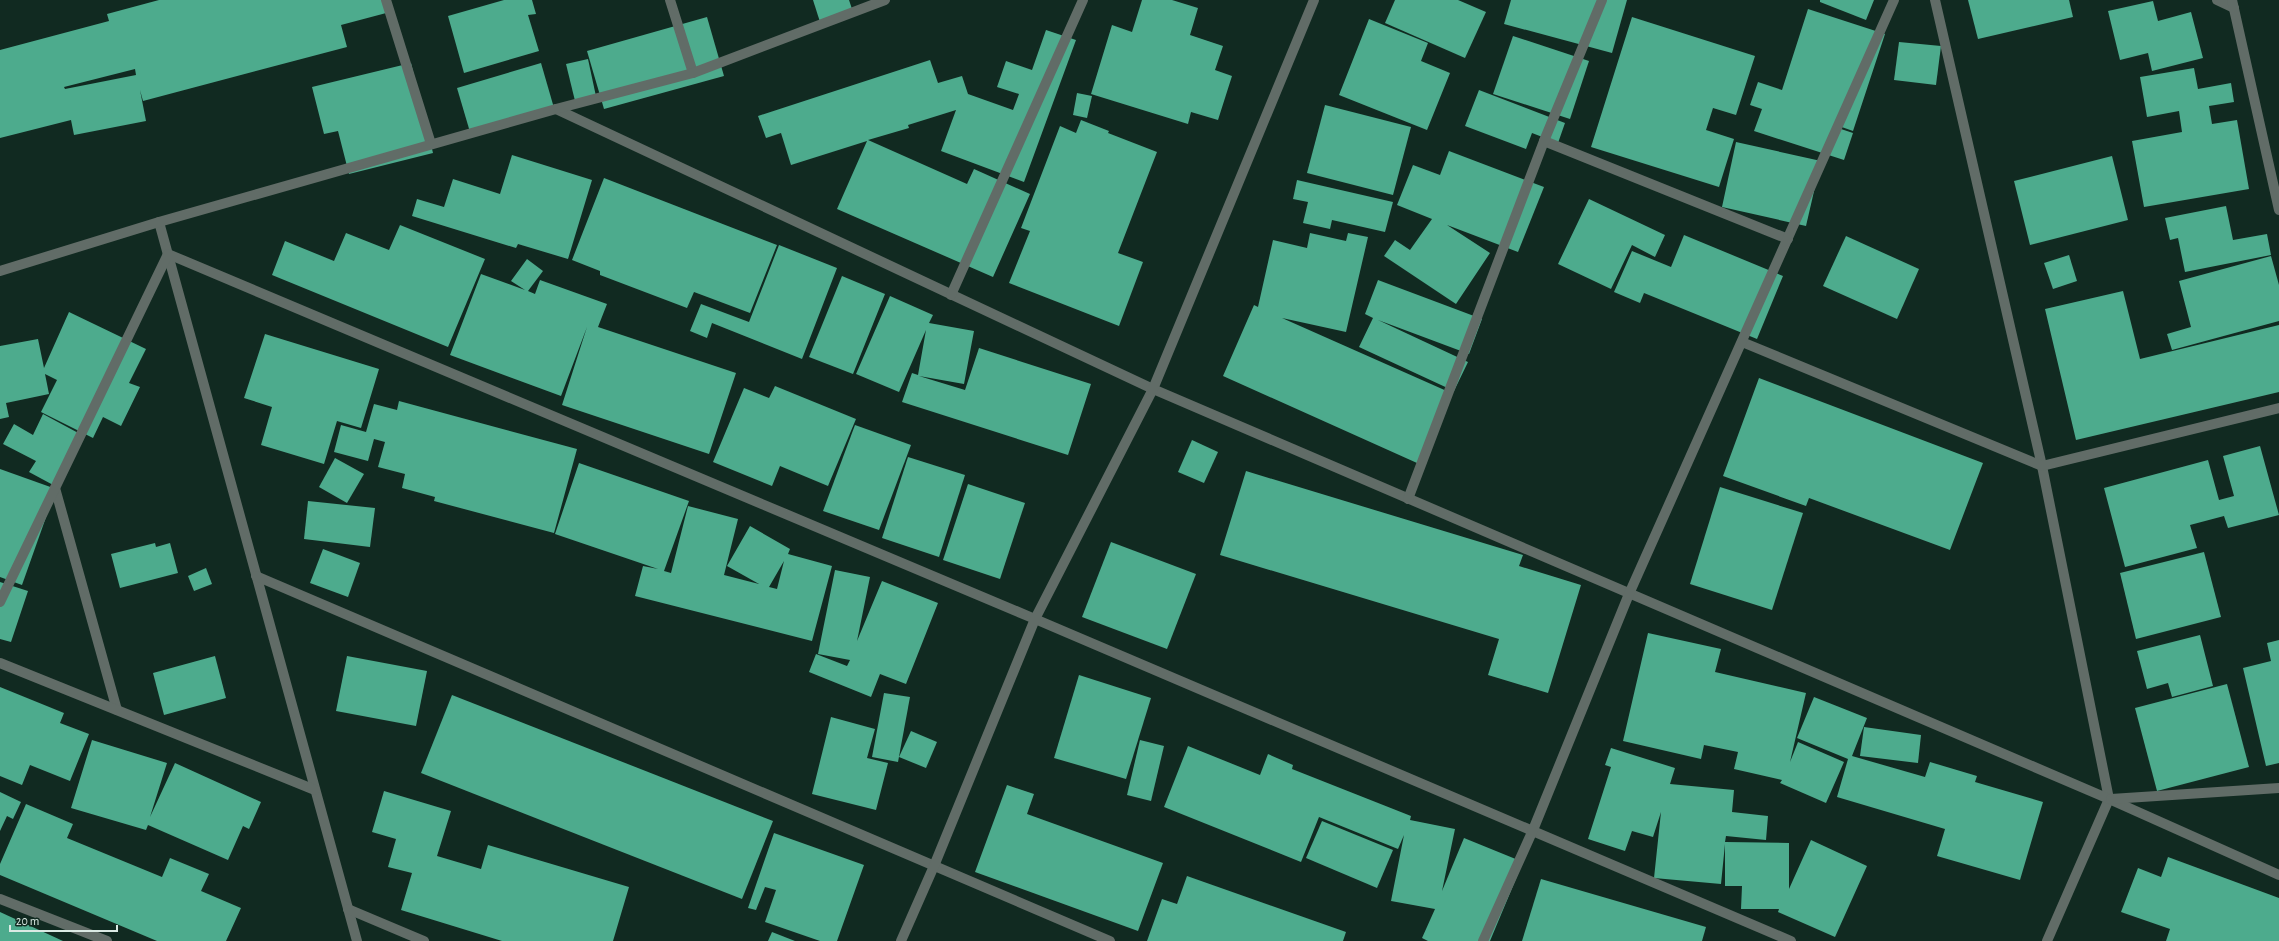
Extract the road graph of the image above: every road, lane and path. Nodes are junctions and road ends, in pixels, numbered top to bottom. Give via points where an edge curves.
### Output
1 (386, 0) edge
2 (670, 0) edge
3 (884, 0) edge
4 (1083, 0) edge
5 (1314, 0) edge
6 (1602, 0) edge
7 (1894, 0) edge
8 (1935, 0) edge
9 (2217, 0) edge
10 (2233, 4) edge
11 (693, 73) junction
12 (556, 109) junction
13 (1544, 141) junction
14 (431, 144) junction
15 (2279, 162) edge
16 (2269, 165) junction
17 (2279, 210) edge
18 (158, 222) junction
19 (1788, 239) junction
20 (168, 254) junction
21 (0, 271) edge
22 (951, 295) junction
23 (1742, 342) junction
24 (1153, 390) junction
25 (2279, 408) edge
26 (2042, 466) junction
27 (55, 488) junction
28 (1408, 499) junction
29 (256, 576) junction
30 (1630, 594) junction
31 (0, 602) edge
32 (1035, 619) junction
33 (0, 663) edge
34 (118, 710) junction
35 (2279, 788) edge
36 (315, 790) junction
37 (2109, 799) junction
38 (1533, 830) junction
39 (934, 866) junction
40 (2279, 874) edge
41 (0, 899) edge
42 (348, 909) junction
43 (107, 941) edge
44 (357, 941) edge
45 (424, 941) edge
46 (901, 941) edge
47 (1110, 941) edge
48 (1484, 941) edge
49 (1791, 941) edge
50 (2047, 941) edge

1 - 14 street
2 - 11 street
3 - 11 street
4 - 22 street
5 - 24 street
6 - 13 street
7 - 19 street
8 - 26 street
9 - 10 street
10 - 16 street
11 - 12 street
12 - 14 street
12 - 22 street
13 - 19 street
13 - 28 street
14 - 18 street
15 - 16 street
16 - 17 street
18 - 20 street
18 - 21 street
19 - 23 street
20 - 27 street
20 - 29 street
20 - 32 street
22 - 24 street
23 - 26 street
23 - 30 street
24 - 28 street
24 - 32 street
25 - 26 street
26 - 37 street
27 - 31 street
27 - 34 street
28 - 30 street
29 - 36 street
29 - 39 street
30 - 37 street
30 - 38 street
32 - 38 street
32 - 39 street
33 - 34 street
34 - 36 street
35 - 37 street
36 - 42 street
37 - 40 street
37 - 50 street
38 - 48 street
38 - 49 street
39 - 46 street
39 - 47 street
41 - 43 street
42 - 44 street
42 - 45 street

